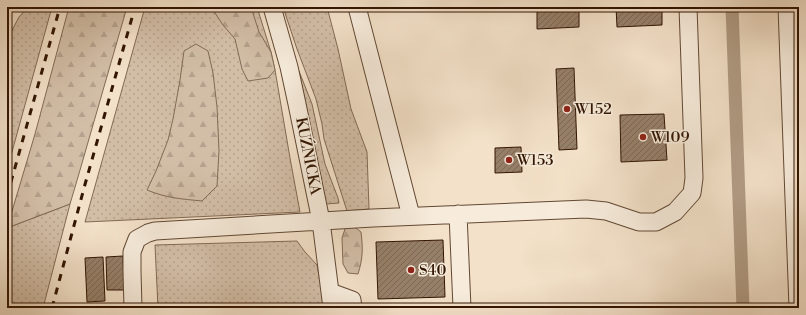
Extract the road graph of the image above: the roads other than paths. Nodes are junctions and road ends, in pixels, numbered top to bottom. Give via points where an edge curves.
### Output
1 (272, 7) edge
2 (357, 7) edge
3 (688, 7) edge
4 (791, 14) edge
5 (796, 152) edge
6 (458, 214) junction
7 (411, 216) junction
8 (321, 221) junction
9 (331, 300) edge
10 (131, 305) edge
11 (353, 308) edge
12 (462, 308) edge
13 (798, 308) edge

1 - 8 street, KUŹNICKA via 289,67
2 - 7 street
3 - 6 street via 694,178 692,193 675,212 656,222 639,222 606,211 586,209
4 - 5 street
5 - 13 street
6 - 7 street
6 - 12 street
7 - 8 street
8 - 9 street, KUŹNICKA
8 - 10 street via 148,233 137,239 132,252
9 - 11 street via 352,300

